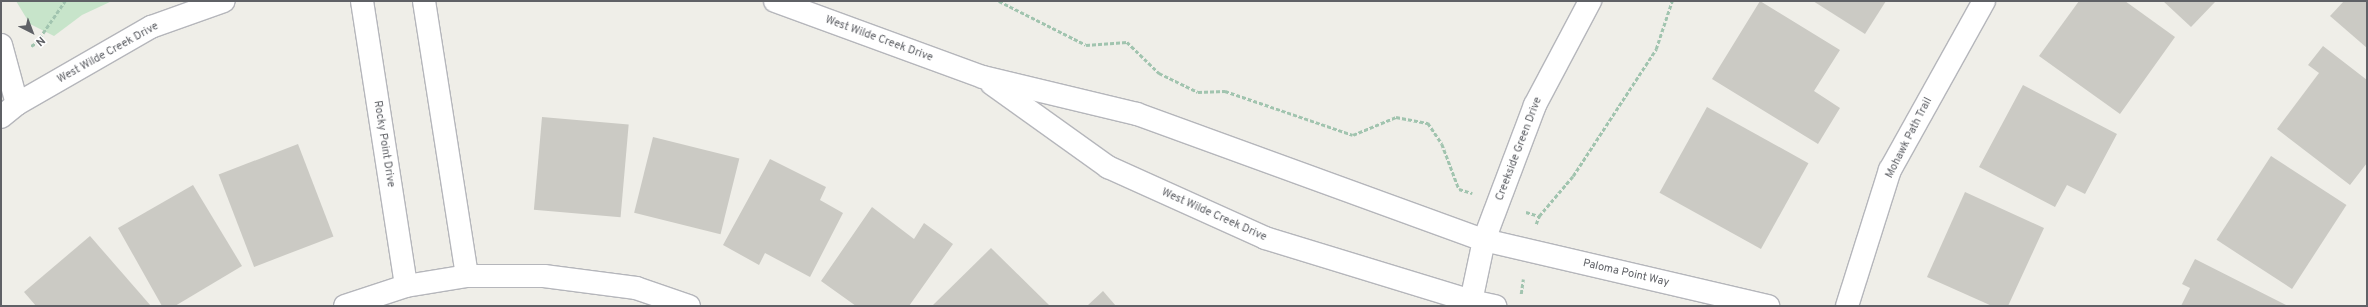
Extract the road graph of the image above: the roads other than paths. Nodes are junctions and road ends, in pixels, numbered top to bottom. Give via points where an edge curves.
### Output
1 (224, 1) edge
2 (362, 1) edge
3 (424, 1) edge
4 (775, 1) edge
5 (1590, 1) edge
6 (1984, 1) edge
7 (3, 53) edge
8 (983, 77) junction
9 (6, 104) edge
10 (1484, 240) junction
11 (467, 276) junction
12 (406, 286) junction
13 (1470, 303) edge
14 (345, 306) edge
15 (689, 306) edge
16 (1495, 306) edge
17 (1768, 306) edge
18 (1847, 306) edge

1 - 9 street, West Wilde Creek Drive via 151,27
2 - 12 street, Rocky Point Drive
3 - 11 street
4 - 8 street, West Wilde Creek Drive
5 - 10 street, Creekside Green Drive via 1535,105
6 - 18 street, Mohawk Path Trail via 1890,170
7 - 9 street
8 - 10 street, West Wilde Creek Drive via 1137,114
8 - 13 street, West Wilde Creek Drive via 1115,170 1265,238
10 - 13 street, Creekside Green Drive
10 - 17 street, Paloma Point Way
11 - 12 street
11 - 15 street via 544,276 636,288
12 - 14 street
13 - 16 street

